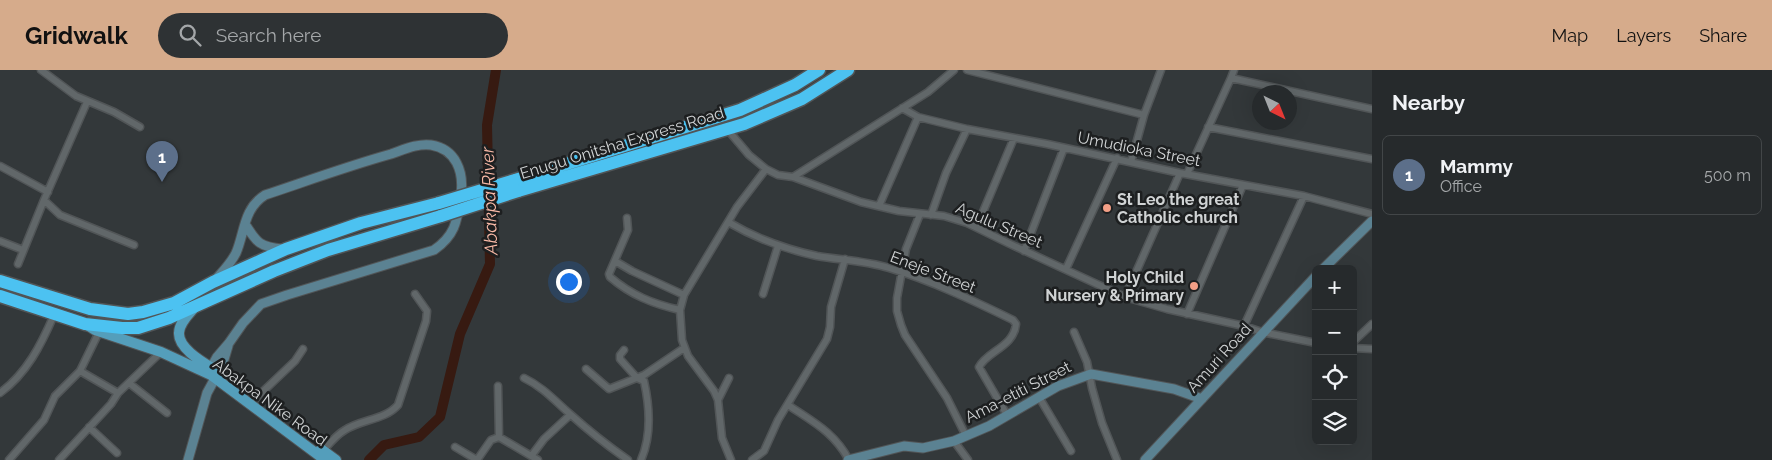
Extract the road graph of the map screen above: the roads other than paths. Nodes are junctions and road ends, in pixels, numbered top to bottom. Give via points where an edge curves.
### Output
1 (41, 70) edge
2 (819, 70) edge
3 (848, 70) edge
4 (954, 70) edge
5 (967, 70) edge
6 (1160, 70) edge
7 (1234, 70) edge
8 (1230, 78) junction
9 (87, 102) junction
10 (902, 108) junction
11 (1372, 109) edge
12 (1144, 114) junction
13 (918, 116) junction
14 (140, 127) dead end
15 (1208, 127) junction
16 (727, 129) junction
17 (967, 129) junction
18 (1014, 138) junction
19 (1064, 148) junction
20 (1117, 158) junction
21 (1372, 159) edge
22 (1131, 162) junction
23 (0, 166) edge
24 (766, 169) junction
25 (1184, 173) junction
26 (794, 177) junction
27 (1243, 184) junction
28 (516, 186) junction
29 (48, 192) junction
30 (1304, 196) junction
31 (44, 200) junction
32 (878, 206) junction
33 (440, 209) junction
34 (920, 214) junction
35 (1372, 214) edge
36 (931, 215) junction
37 (627, 218) dead end
38 (1372, 220) edge
39 (728, 222) junction
40 (245, 224) junction
41 (977, 226) junction
42 (0, 241) edge
43 (134, 245) dead end
44 (778, 246) junction
45 (286, 249) junction
46 (23, 250) junction
47 (1024, 250) junction
48 (845, 259) junction
49 (615, 261) junction
50 (18, 264) dead end
51 (1327, 265) edge
52 (1066, 269) junction
53 (903, 272) junction
54 (1312, 280) edge
55 (0, 281) edge
56 (213, 282) junction
57 (415, 294) dead end
58 (684, 294) junction
59 (763, 294) dead end
60 (0, 296) edge
61 (1125, 297) junction
62 (198, 304) junction
63 (680, 310) junction
64 (1187, 314) junction
65 (54, 315) junction
66 (85, 324) junction
67 (1372, 324) edge
68 (1244, 326) junction
69 (99, 332) junction
70 (1074, 332) dead end
71 (1262, 332) junction
72 (1357, 338) edge
73 (1312, 342) edge
74 (684, 348) junction
75 (1357, 348) edge
76 (303, 349) dead end
77 (1372, 349) edge
78 (624, 350) dead end
79 (161, 352) junction
80 (586, 369) dead end
81 (80, 372) junction
82 (213, 373) junction
83 (1090, 374) junction
84 (524, 378) dead end
85 (729, 378) dead end
86 (639, 379) junction
87 (129, 383) junction
88 (498, 386) dead end
89 (118, 393) junction
90 (0, 394) edge
91 (1039, 397) junction
92 (255, 399) junction
93 (1202, 399) junction
94 (718, 400) junction
95 (788, 405) junction
96 (167, 413) dead end
97 (570, 415) junction
98 (1007, 415) junction
99 (89, 427) junction
100 (966, 436) junction
101 (498, 437) junction
102 (954, 441) junction
103 (455, 448) dead end
104 (1071, 451) dead end
105 (117, 453) dead end
106 (532, 455) junction
107 (322, 456) edge
108 (9, 460) edge
109 (59, 460) edge
110 (188, 460) edge
111 (336, 460) edge
112 (477, 460) edge
113 (538, 460) edge
114 (628, 460) edge
115 (641, 460) edge
116 (731, 460) edge
117 (752, 460) edge
118 (848, 460) edge
119 (968, 460) edge
120 (1117, 460) edge
121 (1145, 460) edge

1 - 9 street
2 - 28 highway, Enugu Onitsha Express Road via 795,85 740,110
3 - 16 highway, Enugu Onitsha Express Road via 802,99
4 - 10 street
5 - 12 street
6 - 12 street
7 - 8 street
8 - 11 street
8 - 15 street
9 - 14 street
9 - 29 street
10 - 13 street, Umudioka Street
10 - 26 street
12 - 22 street
13 - 17 street, Umudioka Street
13 - 32 street
15 - 21 street
15 - 25 street
16 - 24 street, Agulu Street
16 - 28 highway, Enugu Onitsha Express Road
17 - 18 street, Umudioka Street
17 - 36 street
18 - 19 street, Umudioka Street
18 - 41 street
19 - 20 street, Umudioka Street
19 - 47 street
20 - 22 street, Umudioka Street
20 - 52 street
22 - 25 street, Umudioka Street
23 - 29 street
24 - 26 street, Agulu Street
24 - 39 street
25 - 27 street, Umudioka Street
25 - 61 street
26 - 32 street, Agulu Street
27 - 30 street, Umudioka Street
27 - 64 street
28 - 33 highway, Enugu Onitsha Express Road, bridge
29 - 31 street
30 - 35 street, Umudioka Street
30 - 68 street
31 - 43 street via 60,215
31 - 46 street
32 - 34 street, Agulu Street
33 - 45 highway, Enugu Onitsha Express Road via 361,223
33 - 62 highway, Enugu Onitsha Express Road via 274,271
34 - 36 street, Agulu Street
34 - 53 street via 906,249
36 - 41 street, Agulu Street
37 - 49 street via 628,230
38 - 51 street
39 - 44 street, Eneje Street
39 - 58 street
40 - 45 street via 253,238 265,247
40 - 56 street via 233,258
40 - 82 street via 252,207 264,195 418,146 442,148 460,168 462,181 456,220 452,234 444,243 434,250 261,304 242,323 229,343 224,364
41 - 47 street, Agulu Street
42 - 46 street
44 - 48 street, Eneje Street
44 - 59 street
45 - 56 highway, Enugu Onitsha Express Road
46 - 50 street
47 - 52 street, Agulu Street
48 - 53 street, Eneje Street
48 - 95 street via 831,307 827,339
49 - 58 street
49 - 63 street via 609,274 612,280 652,304
52 - 61 street, Agulu Street
53 - 98 street, Eneje Street via 971,300 1016,324 1002,348 979,368
53 - 100 street via 897,311 900,325 947,398
54 - 71 street, Amuri Road
55 - 56 highway, Enugu Onitsha Express Road via 90,309 128,314 174,303
57 - 107 street via 427,312 426,321 398,405 392,411 344,430
58 - 63 street
60 - 65 highway, Enugu Onitsha Express Road
61 - 64 street, Agulu Street
62 - 66 highway, Enugu Onitsha Express Road via 138,328
62 - 82 main road via 187,316 179,334 190,354
63 - 74 street
64 - 68 street, Agulu Street
65 - 66 highway, Enugu Onitsha Express Road
65 - 90 street via 29,364
66 - 69 main road, Abakpa Nike Road
67 - 72 street
68 - 71 street, Agulu Street
69 - 79 main road, Abakpa Nike Road
69 - 81 street
70 - 83 street
71 - 73 street, Agulu Street
71 - 93 street, Amuri Road
74 - 86 street
74 - 94 street
75 - 77 street
76 - 92 street via 295,361
78 - 86 street via 620,359
79 - 82 main road, Abakpa Nike Road
79 - 87 street
80 - 86 street via 609,389
81 - 89 street
81 - 108 street via 54,396 44,420
82 - 92 main road, Abakpa Nike Road
82 - 107 main road, Abakpa Nike Road
82 - 110 street
83 - 91 street, Ama-etiti Street
83 - 93 street, Ama-etiti Street via 1174,389
83 - 120 street via 1102,423
84 - 97 street via 547,393
85 - 94 street
86 - 115 street via 644,382 649,415 646,449
87 - 89 street
87 - 96 street
88 - 101 street
89 - 99 street
91 - 98 street, Ama-etiti Street
91 - 104 street
92 - 107 main road, Abakpa Nike Road
93 - 121 street, Amuri Road
94 - 116 street via 722,438
95 - 117 street via 764,451
95 - 118 street via 834,438
97 - 106 street
97 - 114 street
98 - 100 street, Ama-etiti Street
99 - 105 street
99 - 109 street
100 - 102 street, Ama-etiti Street
101 - 106 street
101 - 112 street via 491,440
102 - 118 street, Ama-etiti Street via 923,448 904,446
102 - 119 street
103 - 112 street
106 - 113 street
107 - 111 main road, Abakpa Nike Road

